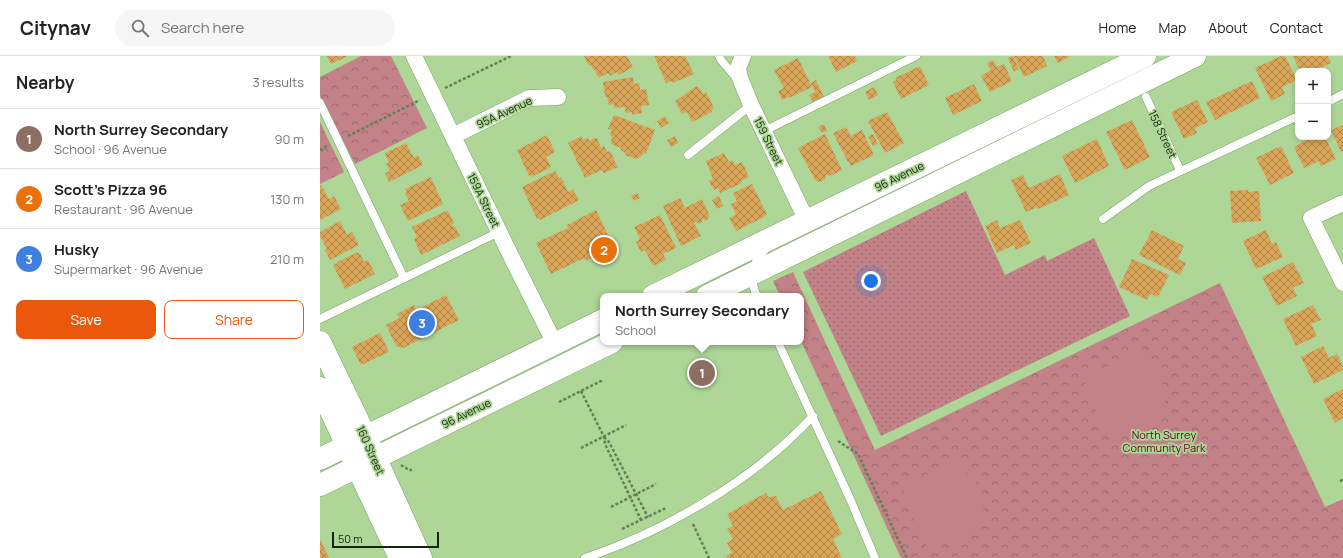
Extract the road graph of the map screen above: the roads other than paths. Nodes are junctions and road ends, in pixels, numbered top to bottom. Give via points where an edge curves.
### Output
1 (414, 56) edge
2 (719, 56) edge
3 (916, 56) edge
4 (1144, 56) edge
5 (1195, 56) edge
6 (742, 58) edge
7 (1152, 66) edge
8 (743, 86) junction
9 (1343, 94) edge
10 (558, 97) dead end
11 (1146, 97) dead end
12 (1331, 100) edge
13 (320, 103) edge
14 (751, 105) junction
15 (1295, 117) edge
16 (764, 131) junction
17 (453, 136) junction
18 (688, 155) dead end
19 (1180, 170) junction
20 (1343, 203) edge
21 (1103, 219) dead end
22 (807, 221) junction
23 (499, 232) junction
24 (784, 232) junction
25 (752, 275) junction
26 (404, 278) junction
27 (1343, 283) edge
28 (658, 293) edge
29 (713, 293) edge
30 (755, 293) edge
31 (320, 319) edge
32 (600, 322) edge
33 (320, 342) edge
34 (556, 344) junction
35 (606, 345) edge
36 (779, 345) edge
37 (320, 388) edge
38 (813, 416) junction
39 (357, 441) junction
40 (320, 459) edge
41 (367, 463) junction
42 (320, 485) edge
43 (400, 558) edge
44 (421, 558) edge
45 (585, 558) edge
46 (875, 558) edge

1 - 17 street, 159A Street
2 - 8 lane
3 - 16 lane
4 - 22 main road, 96 Avenue
5 - 7 main road
6 - 8 street, 159 Street via 738,68
7 - 25 main road
8 - 14 street, 159 Street
9 - 12 lane
10 - 17 street, 95A Avenue via 529,98
11 - 19 lane, 158 Street
13 - 26 lane
14 - 16 street, 159 Street
14 - 18 lane
15 - 19 lane
16 - 22 street, 159 Street
17 - 23 street, 159A Street
19 - 21 lane via 1149,186
20 - 27 street via 1311,218
22 - 24 main road, 96 Avenue
23 - 26 lane
23 - 34 street, 159A Street
24 - 25 lane via 759,255
24 - 28 main road, 96 Avenue
25 - 29 main road
25 - 30 lane
26 - 31 lane
32 - 34 main road, 96 Avenue
33 - 39 main road, 160 Street
34 - 39 main road, 96 Avenue
35 - 41 main road, 96 Avenue
36 - 38 lane
37 - 39 main road, 160 Street
38 - 45 lane via 782,447 713,496 650,531
38 - 46 lane
39 - 40 main road, 96 Avenue
39 - 41 main road, 160 Street
41 - 42 main road, 96 Avenue
41 - 43 main road, 160 Street
41 - 44 main road, 160 Street

